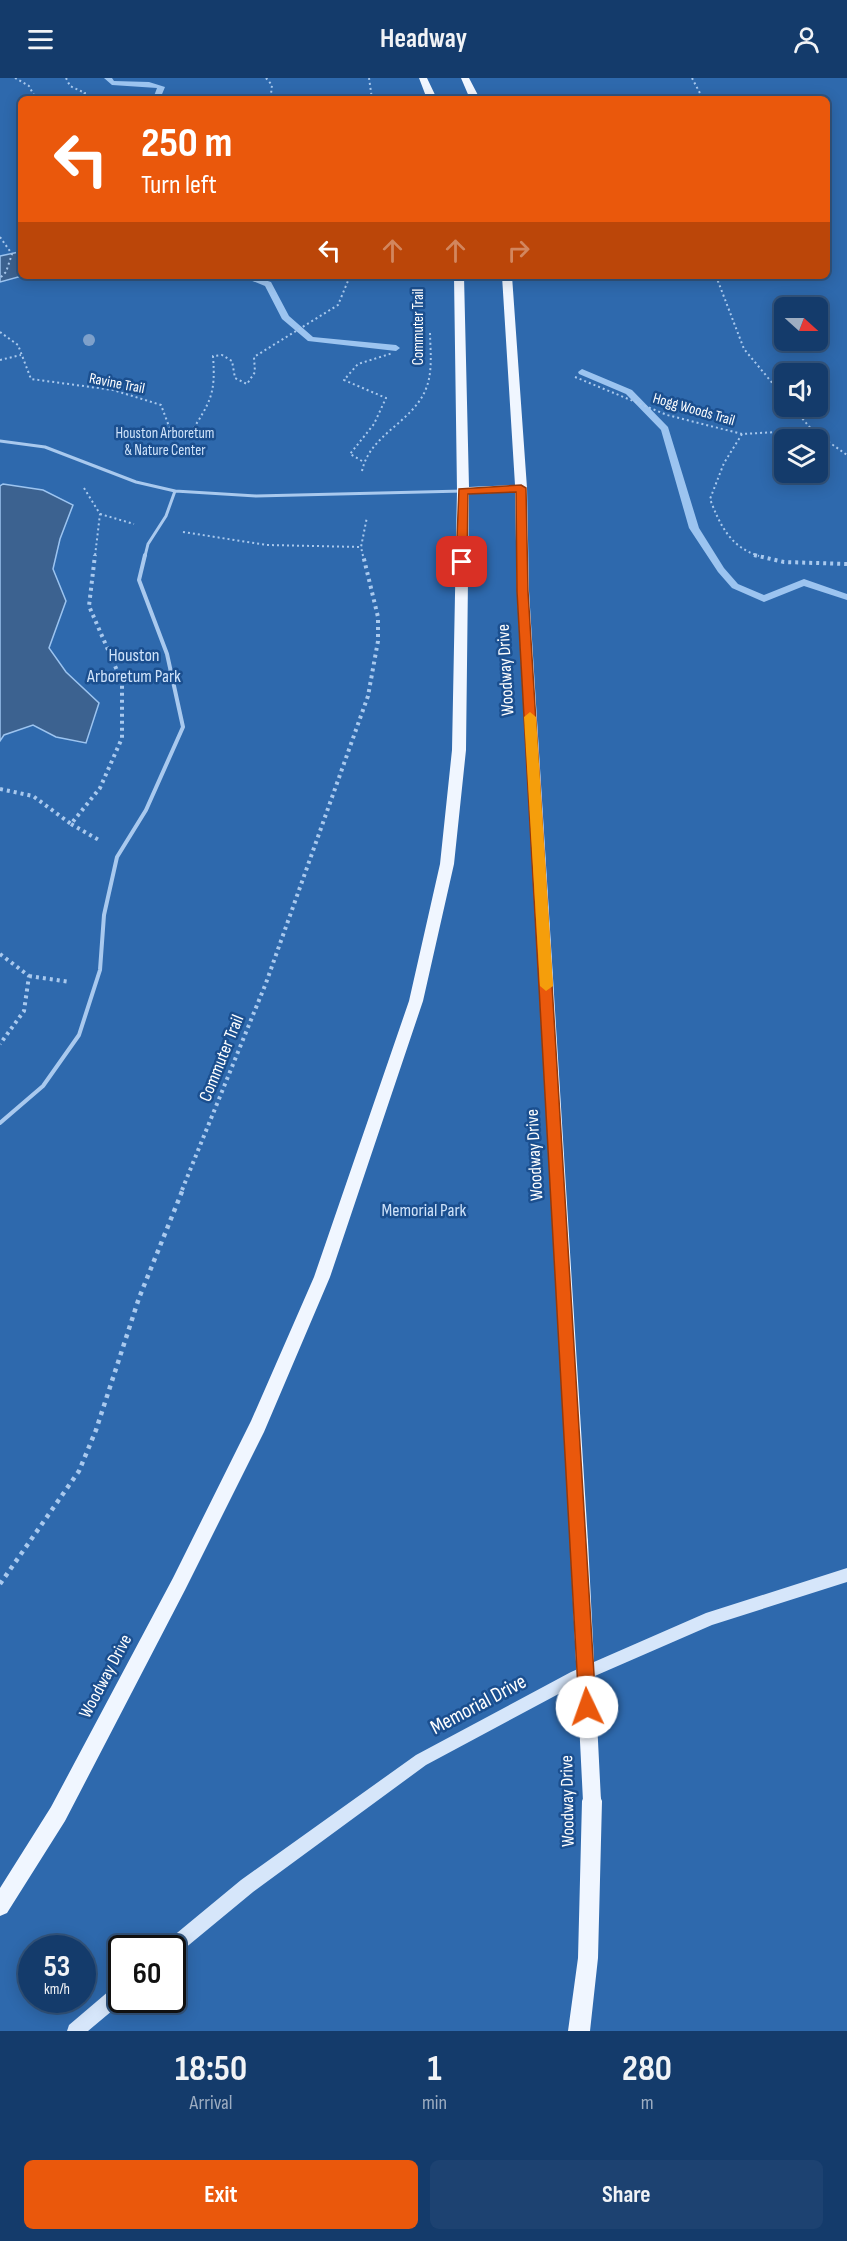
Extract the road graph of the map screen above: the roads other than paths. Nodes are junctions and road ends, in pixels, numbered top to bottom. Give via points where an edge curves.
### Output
1 (423, 78) edge
2 (465, 78) edge
3 (431, 96) edge
4 (474, 96) edge
5 (459, 279) edge
6 (507, 279) edge
7 (0, 441) edge
8 (521, 488) junction
9 (175, 491) junction
10 (463, 491) junction
11 (0, 1123) edge
12 (847, 1575) edge
13 (0, 1906) edge
14 (186, 1936) edge
15 (108, 2003) edge
16 (75, 2031) edge
17 (579, 2031) edge

1 - 3 main road
2 - 4 main road
5 - 10 main road, Woodway Drive
6 - 8 main road, Woodway Drive
7 - 9 lane via 45,447 136,482
8 - 10 main road
8 - 17 main road, Woodway Drive, bridge via 523,591 592,1801 588,1958
9 - 10 lane via 256,496
9 - 11 lane via 166,516 148,543 140,580 167,654 183,728 146,810 120,852 104,915 100,970 79,1035 43,1086
10 - 13 main road, Woodway Drive via 459,750 447,864 416,1001 322,1277 258,1426 58,1814
12 - 14 main road, Memorial Drive via 711,1618 576,1677 421,1760 247,1886
15 - 16 main road

